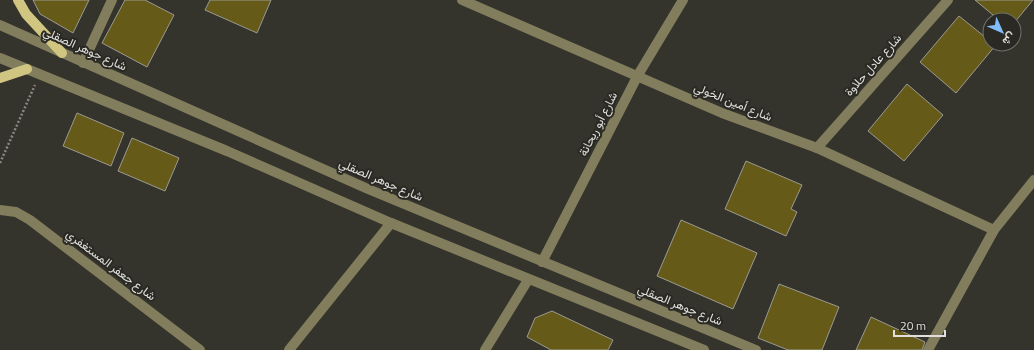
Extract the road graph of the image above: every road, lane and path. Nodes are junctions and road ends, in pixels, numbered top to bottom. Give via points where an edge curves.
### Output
1 (18, 0) edge
2 (112, 0) edge
3 (462, 0) edge
4 (684, 0) edge
5 (948, 0) edge
6 (0, 24) edge
7 (62, 53) junction
8 (0, 58) edge
9 (83, 63) junction
10 (27, 69) junction
11 (40, 74) junction
12 (638, 75) junction
13 (0, 78) edge
14 (817, 148) junction
15 (0, 163) edge
16 (1034, 180) edge
17 (1, 210) edge
18 (391, 223) junction
19 (994, 230) junction
20 (542, 262) junction
21 (528, 280) junction
22 (200, 350) edge
23 (289, 350) edge
24 (485, 350) edge
25 (704, 350) edge
26 (756, 350) edge
27 (928, 350) edge

1 - 7 main road via 26,14
2 - 9 street
3 - 12 street, شارع أمين الخولي
4 - 12 street, شارع أبو ريحانة
5 - 14 street, شارع عادل حلاوة
6 - 7 street, شارع جوهر الصقلي
7 - 9 street, شارع جوهر الصقلي
8 - 10 street
9 - 20 street, شارع جوهر الصقلي via 368,189
10 - 11 street
10 - 13 main road
11 - 15 path
11 - 18 street via 227,151
12 - 14 street, شارع أمين الخولي via 722,113
12 - 20 street, شارع أبو ريحانة
14 - 19 street, شارع أمين الخولي
16 - 19 street
17 - 22 street, شارع جعفر المستغفري via 16,212 30,220
18 - 21 street
18 - 23 street
19 - 27 street
20 - 26 street, شارع جوهر الصقلي
21 - 24 street
21 - 25 street

